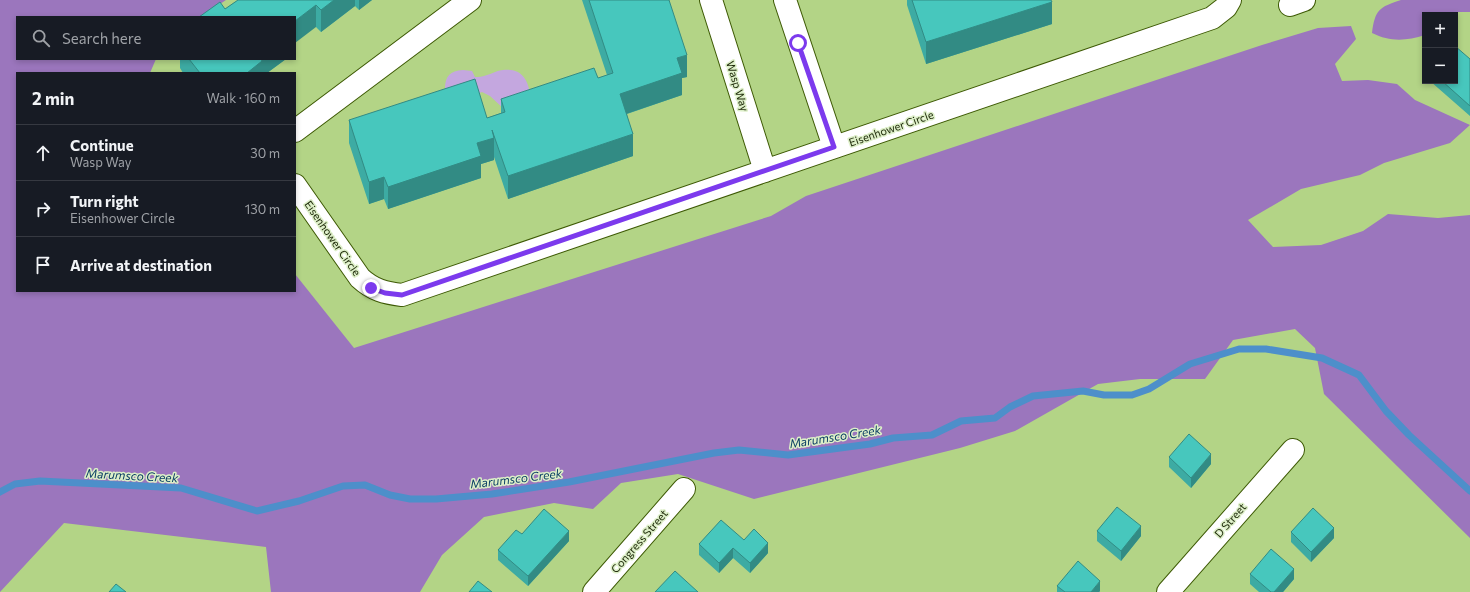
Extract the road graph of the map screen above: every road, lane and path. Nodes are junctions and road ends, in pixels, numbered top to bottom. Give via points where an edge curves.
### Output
1 (470, 0) edge
2 (711, 0) edge
3 (784, 0) edge
4 (1230, 0) edge
5 (296, 130) edge
6 (834, 147) junction
7 (765, 171) junction
8 (296, 186) edge
9 (1293, 450) dead end
10 (684, 489) dead end
11 (594, 592) edge
12 (1168, 592) edge

1 - 5 street
2 - 7 street, Wasp Way
3 - 6 street
4 - 6 street, Eisenhower Circle via 1212,18
6 - 7 street, Eisenhower Circle
7 - 8 street, Eisenhower Circle via 402,295 371,288 360,278
9 - 12 street, D Street
10 - 11 street, Congress Street

